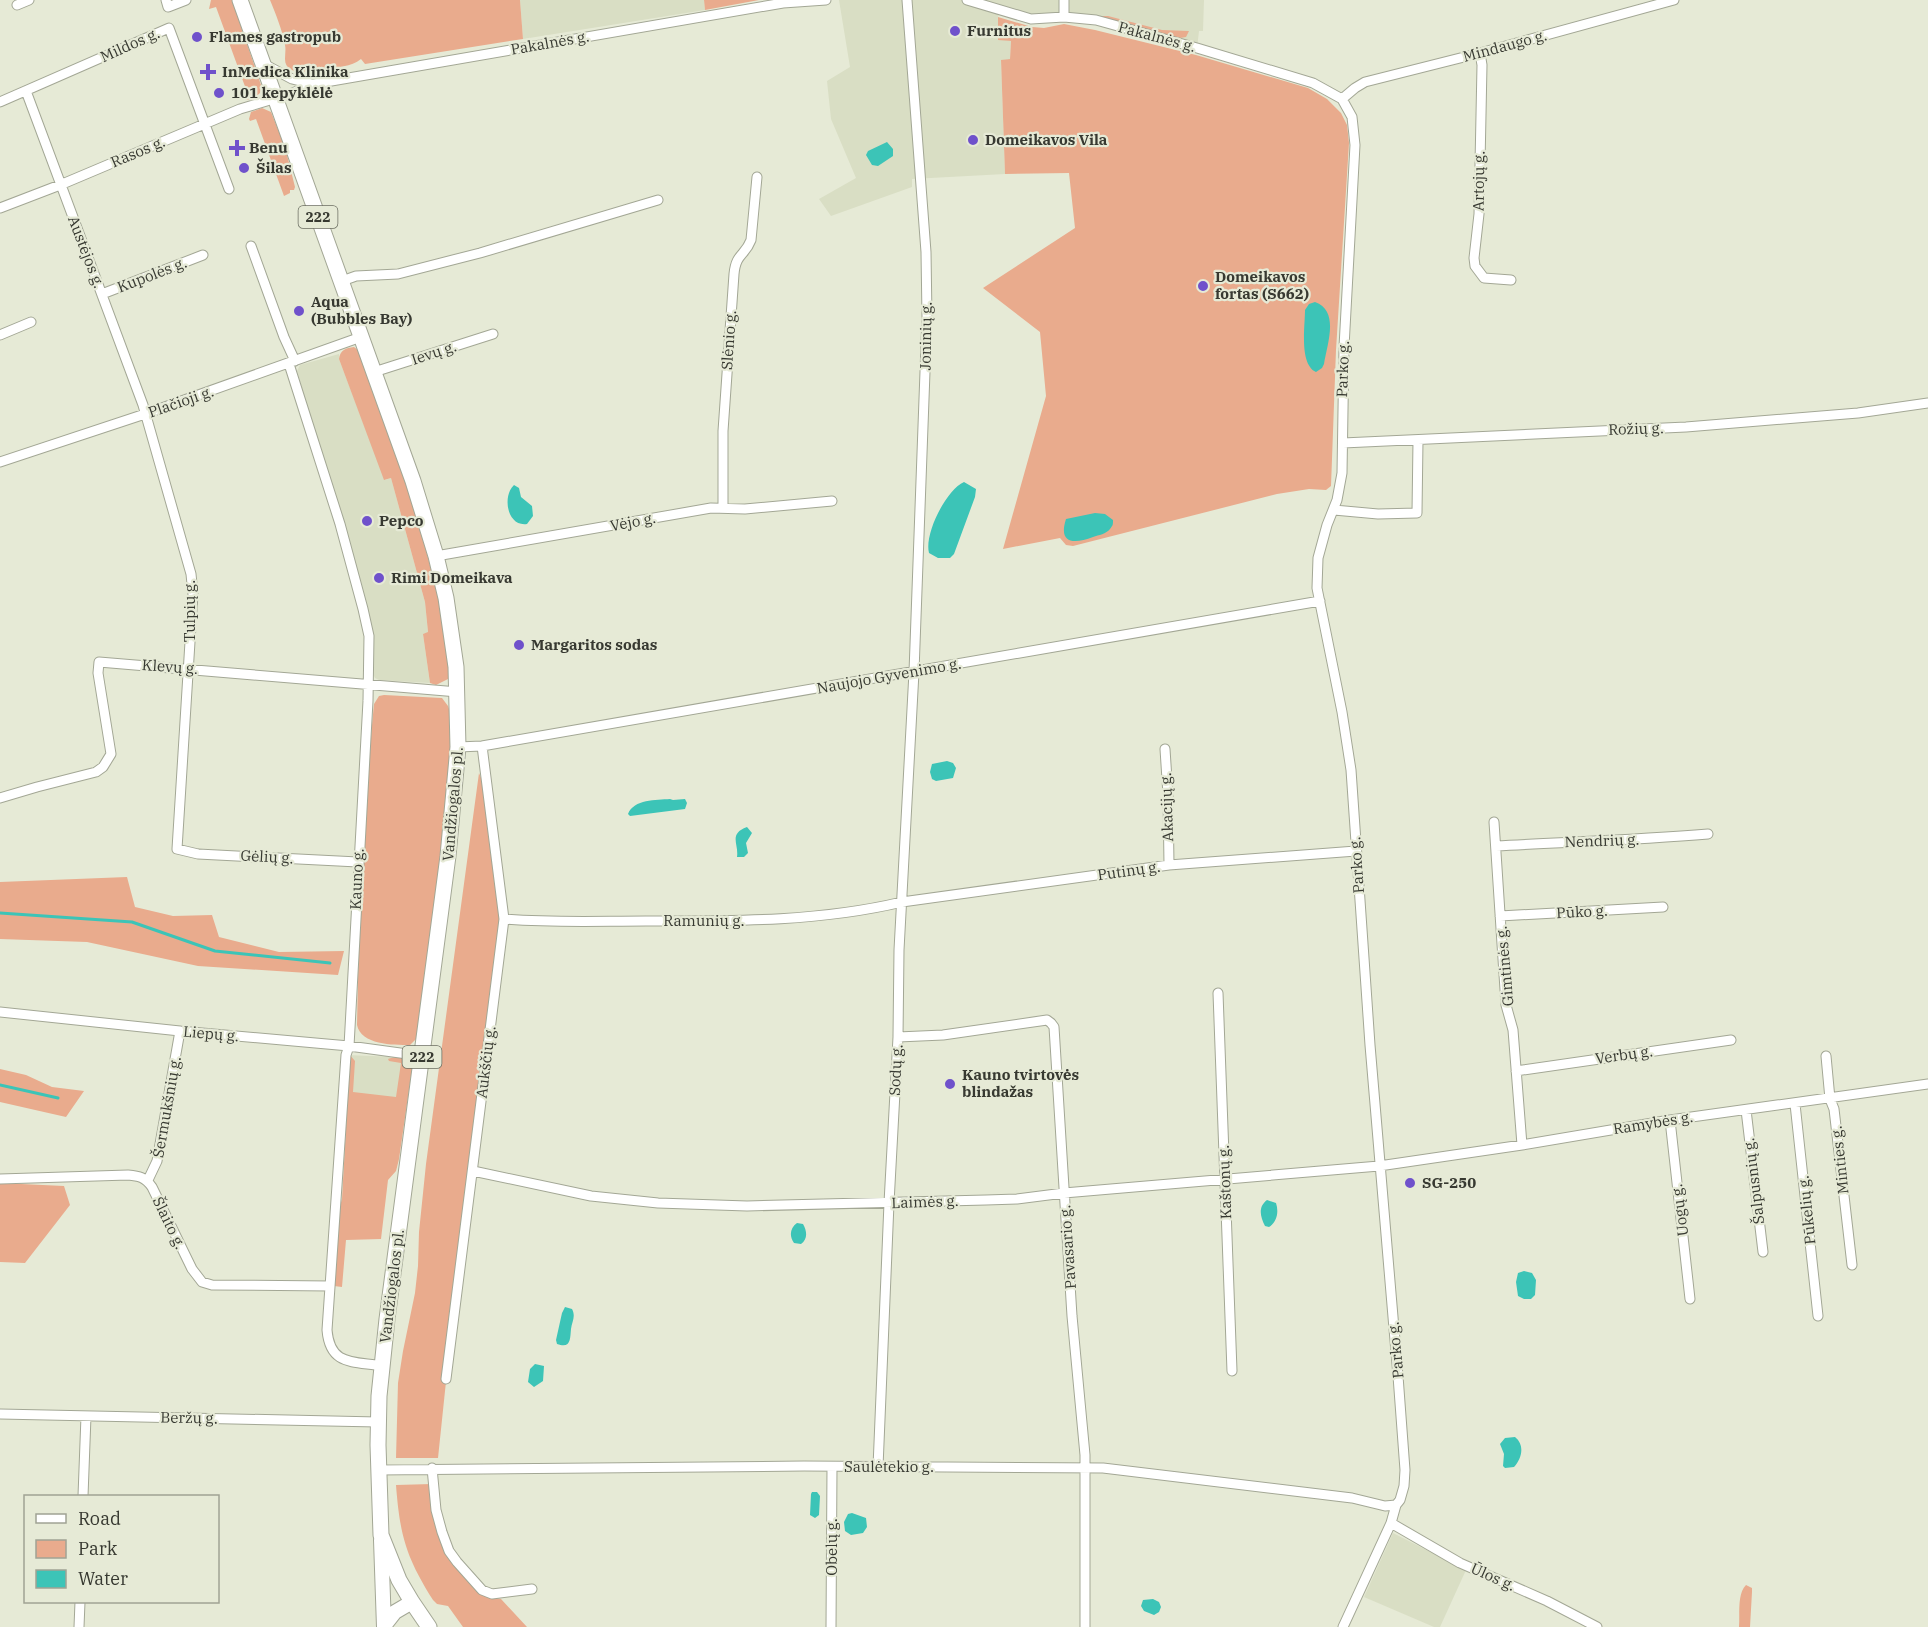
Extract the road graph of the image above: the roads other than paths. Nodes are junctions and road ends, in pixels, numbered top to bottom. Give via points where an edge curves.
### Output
1 (29, 0) edge
2 (186, 0) edge
3 (240, 0) edge
4 (826, 0) edge
5 (907, 0) edge
6 (967, 0) edge
7 (1065, 0) edge
8 (1674, 0) edge
9 (1660, 2) edge
10 (167, 4) edge
11 (17, 5) dead end
12 (1064, 17) junction
13 (1480, 53) junction
14 (262, 63) junction
15 (314, 84) junction
16 (26, 91) junction
17 (275, 98) junction
18 (1342, 99) junction
19 (0, 102) edge
20 (205, 124) junction
21 (758, 177) dead end
22 (60, 185) junction
23 (229, 189) dead end
24 (658, 200) dead end
25 (0, 208) edge
26 (250, 246) dead end
27 (203, 255) dead end
28 (1511, 280) dead end
29 (342, 281) junction
30 (102, 294) junction
31 (32, 321) dead end
32 (493, 334) dead end
33 (0, 335) edge
34 (362, 337) junction
35 (292, 362) junction
36 (374, 372) junction
37 (1928, 404) edge
38 (145, 414) junction
39 (1418, 441) junction
40 (1343, 443) junction
41 (0, 462) edge
42 (832, 501) dead end
43 (723, 508) junction
44 (1334, 510) junction
45 (436, 556) junction
46 (1320, 602) junction
47 (189, 669) junction
48 (914, 672) junction
49 (368, 685) junction
50 (458, 692) junction
51 (482, 746) junction
52 (458, 747) junction
53 (1165, 749) dead end
54 (0, 798) edge
55 (1494, 822) dead end
56 (1708, 834) dead end
57 (1496, 846) junction
58 (177, 849) joint
59 (1356, 851) junction
60 (358, 862) junction
61 (1169, 865) junction
62 (902, 902) junction
63 (1663, 907) dead end
64 (1500, 916) junction
65 (504, 919) junction
66 (1218, 993) dead end
67 (0, 1012) edge
68 (180, 1031) junction
69 (898, 1036) junction
70 (1731, 1040) dead end
71 (349, 1046) junction
72 (422, 1056) junction
73 (1826, 1056) dead end
74 (1516, 1071) junction
75 (1928, 1084) edge
76 (1830, 1099) junction
77 (1795, 1104) junction
78 (1746, 1110) junction
79 (1670, 1120) junction
80 (1522, 1145) junction
81 (1379, 1166) junction
82 (473, 1171) junction
83 (0, 1179) edge
84 (148, 1180) junction
85 (1225, 1180) junction
86 (1064, 1193) junction
87 (889, 1203) junction
88 (1763, 1252) dead end
89 (1852, 1265) dead end
90 (330, 1286) junction
91 (1690, 1299) dead end
92 (1818, 1316) dead end
93 (382, 1366) junction
94 (1232, 1371) dead end
95 (446, 1379) dead end
96 (0, 1414) edge
97 (86, 1416) junction
98 (378, 1422) junction
99 (832, 1467) junction
100 (878, 1467) junction
101 (1085, 1467) junction
102 (432, 1468) junction
103 (378, 1470) junction
104 (83, 1495) edge
105 (1396, 1505) junction
106 (1391, 1523) junction
107 (381, 1535) junction
108 (532, 1589) dead end
109 (412, 1602) junction
110 (80, 1603) edge
111 (79, 1627) edge
112 (384, 1627) edge
113 (429, 1627) edge
114 (831, 1627) edge
115 (1085, 1627) edge
116 (1343, 1627) edge
117 (1597, 1627) edge

1 - 11 street
2 - 10 street, Mildos g.
3 - 14 main road, Vandžiogalos pl. / 222
4 - 15 street, Pakalnės g. via 783,3
5 - 48 street, Joninių g. via 926,252 927,317
6 - 12 street, Pakalnės g. via 1032,19
7 - 12 street
8 - 9 street, Mindaugo g.
9 - 13 street, Mindaugo g.
12 - 18 street, Pakalnės g. via 1096,20 1197,48 1313,84
13 - 18 street, Mindaugo g. via 1365,82
13 - 28 street, Artojų g. via 1479,214 1474,262 1484,278
14 - 15 street via 292,79
14 - 17 main road, Vandžiogalos pl. / 222
15 - 17 street, Pakalnės g.
16 - 19 street, Mildos g.
16 - 20 street, Mildos g. via 169,28
16 - 22 street, Austėjos g.
17 - 20 street, Rasos g.
17 - 29 main road, Vandžiogalos pl. / 222
18 - 40 street, Parko g. via 1352,117 1355,145
20 - 22 street, Rasos g.
20 - 23 street, Mildos g.
21 - 43 street, Slėnio g. via 751,240 735,262 723,422
22 - 25 street, Rasos g.
22 - 30 street, Austėjos g.
24 - 29 street via 480,253 398,274 356,276
26 - 35 street
27 - 30 street, Kupolės g.
29 - 34 main road, Vandžiogalos pl. / 222
30 - 38 street, Austėjos g.
31 - 33 street
32 - 36 street, Ievų g.
34 - 35 street, Plačioji g.
34 - 36 main road, Vandžiogalos pl. / 222
35 - 38 street, Plačioji g.
35 - 49 street, Kauno g. via 363,609 369,636
36 - 45 main road, Vandžiogalos pl. / 222
37 - 39 street, Rožių g. via 1686,427
38 - 41 street, Plačioji g.
38 - 47 street, Tulpių g. via 190,574 193,594
39 - 40 street, Rožių g.
39 - 44 street via 1417,513
40 - 44 street, Parko g. via 1340,488
42 - 43 street, Vėjo g.
43 - 45 street, Vėjo g.
44 - 46 street, Parko g. via 1317,565
45 - 50 main road, Vandžiogalos pl. / 222
46 - 48 street, Naujojo Gyvenimo g.
46 - 59 street, Parko g. via 1346,734
47 - 49 street, Klevų g.
47 - 54 street, Klevų g. via 99,662 111,754 108,761 96,772
47 - 58 street, Tulpių g.
48 - 51 street, Naujojo Gyvenimo g.
48 - 62 street, Sodų g.
49 - 50 street, Klevų g.
49 - 60 street, Kauno g.
50 - 52 main road, Vandžiogalos pl. / 222
51 - 52 street, Naujojo Gyvenimo g.
51 - 65 street, Aukščių g.
52 - 72 main road, Vandžiogalos pl. / 222
53 - 61 street, Akacijų g.
55 - 57 street, Gimtinės g.
56 - 57 street, Nendrių g.
57 - 64 street, Gimtinės g.
58 - 60 street, Gėlių g. via 198,854
59 - 61 street, Putinų g.
59 - 81 street, Parko g.
60 - 71 street, Kauno g.
61 - 62 street, Putinų g.
62 - 65 street, Ramunių g. via 766,921
62 - 69 street, Sodų g.
63 - 64 street, Pūko g.
64 - 74 street, Gimtinės g. via 1506,1005 1513,1030
65 - 82 street, Aukščių g.
66 - 85 street, Kaštonų g.
67 - 68 street, Liepų g.
68 - 71 street, Liepų g.
68 - 84 street, Šermukšnių g. via 157,1161
69 - 86 street, Pavasario g. via 943,1035 1047,1020 1051,1023
69 - 87 street, Sodų g.
70 - 74 street, Verbų g.
71 - 72 street, Liepų g.
71 - 90 street, Kauno g.
72 - 93 main road, Vandžiogalos pl. / 222
73 - 76 street, Minties g.
74 - 80 street, Gimtinės g.
75 - 76 street, Ramybės g.
76 - 77 street, Ramybės g.
76 - 89 street, Minties g.
77 - 78 street, Ramybės g.
77 - 92 street, Pūkelių g.
78 - 79 street, Ramybės g.
78 - 88 street, Šalpusnių g.
79 - 80 street, Ramybės g.
79 - 91 street, Uogų g.
80 - 81 street, Ramybės g.
81 - 85 street, Laimės g.
81 - 105 street, Parko g. via 1404,1461 1404,1486
82 - 87 street, Laimės g. via 591,1196 658,1203
82 - 95 street, Aukščių g.
83 - 84 street, Šlaito g. via 128,1175
84 - 90 street, Šlaito g. via 202,1282 212,1286
85 - 86 street, Laimės g.
85 - 94 street, Kaštonų g.
86 - 87 street, Laimės g. via 1017,1199
86 - 101 street, Pavasario g.
87 - 100 street, Sodų g.
90 - 93 street, Kauno g. via 327,1330 331,1350 346,1360
93 - 98 main road, Vandžiogalos pl. / 222
96 - 97 street, Beržų g.
97 - 98 street, Beržų g.
97 - 104 street
98 - 103 main road, Vandžiogalos pl. / 222
99 - 100 street, Saulėtekio g.
99 - 102 street, Saulėtekio g.
99 - 114 street, Obelų g.
100 - 101 street, Saulėtekio g.
101 - 105 street, Saulėtekio g.
101 - 115 street, Pavasario g.
102 - 103 street, Saulėtekio g.
102 - 108 street via 436,1510 449,1551 457,1562 482,1590 492,1594
103 - 107 main road, Vandžiogalos pl. / 222
105 - 106 street, Parko g.
106 - 116 street, Parko g.
106 - 117 street, Ūlos g. via 1460,1563
107 - 109 main road, Vandžiogalos pl. / 222
107 - 112 main road
109 - 112 main road via 395,1612
109 - 113 main road, Vandžiogalos pl. / 222
110 - 111 street

